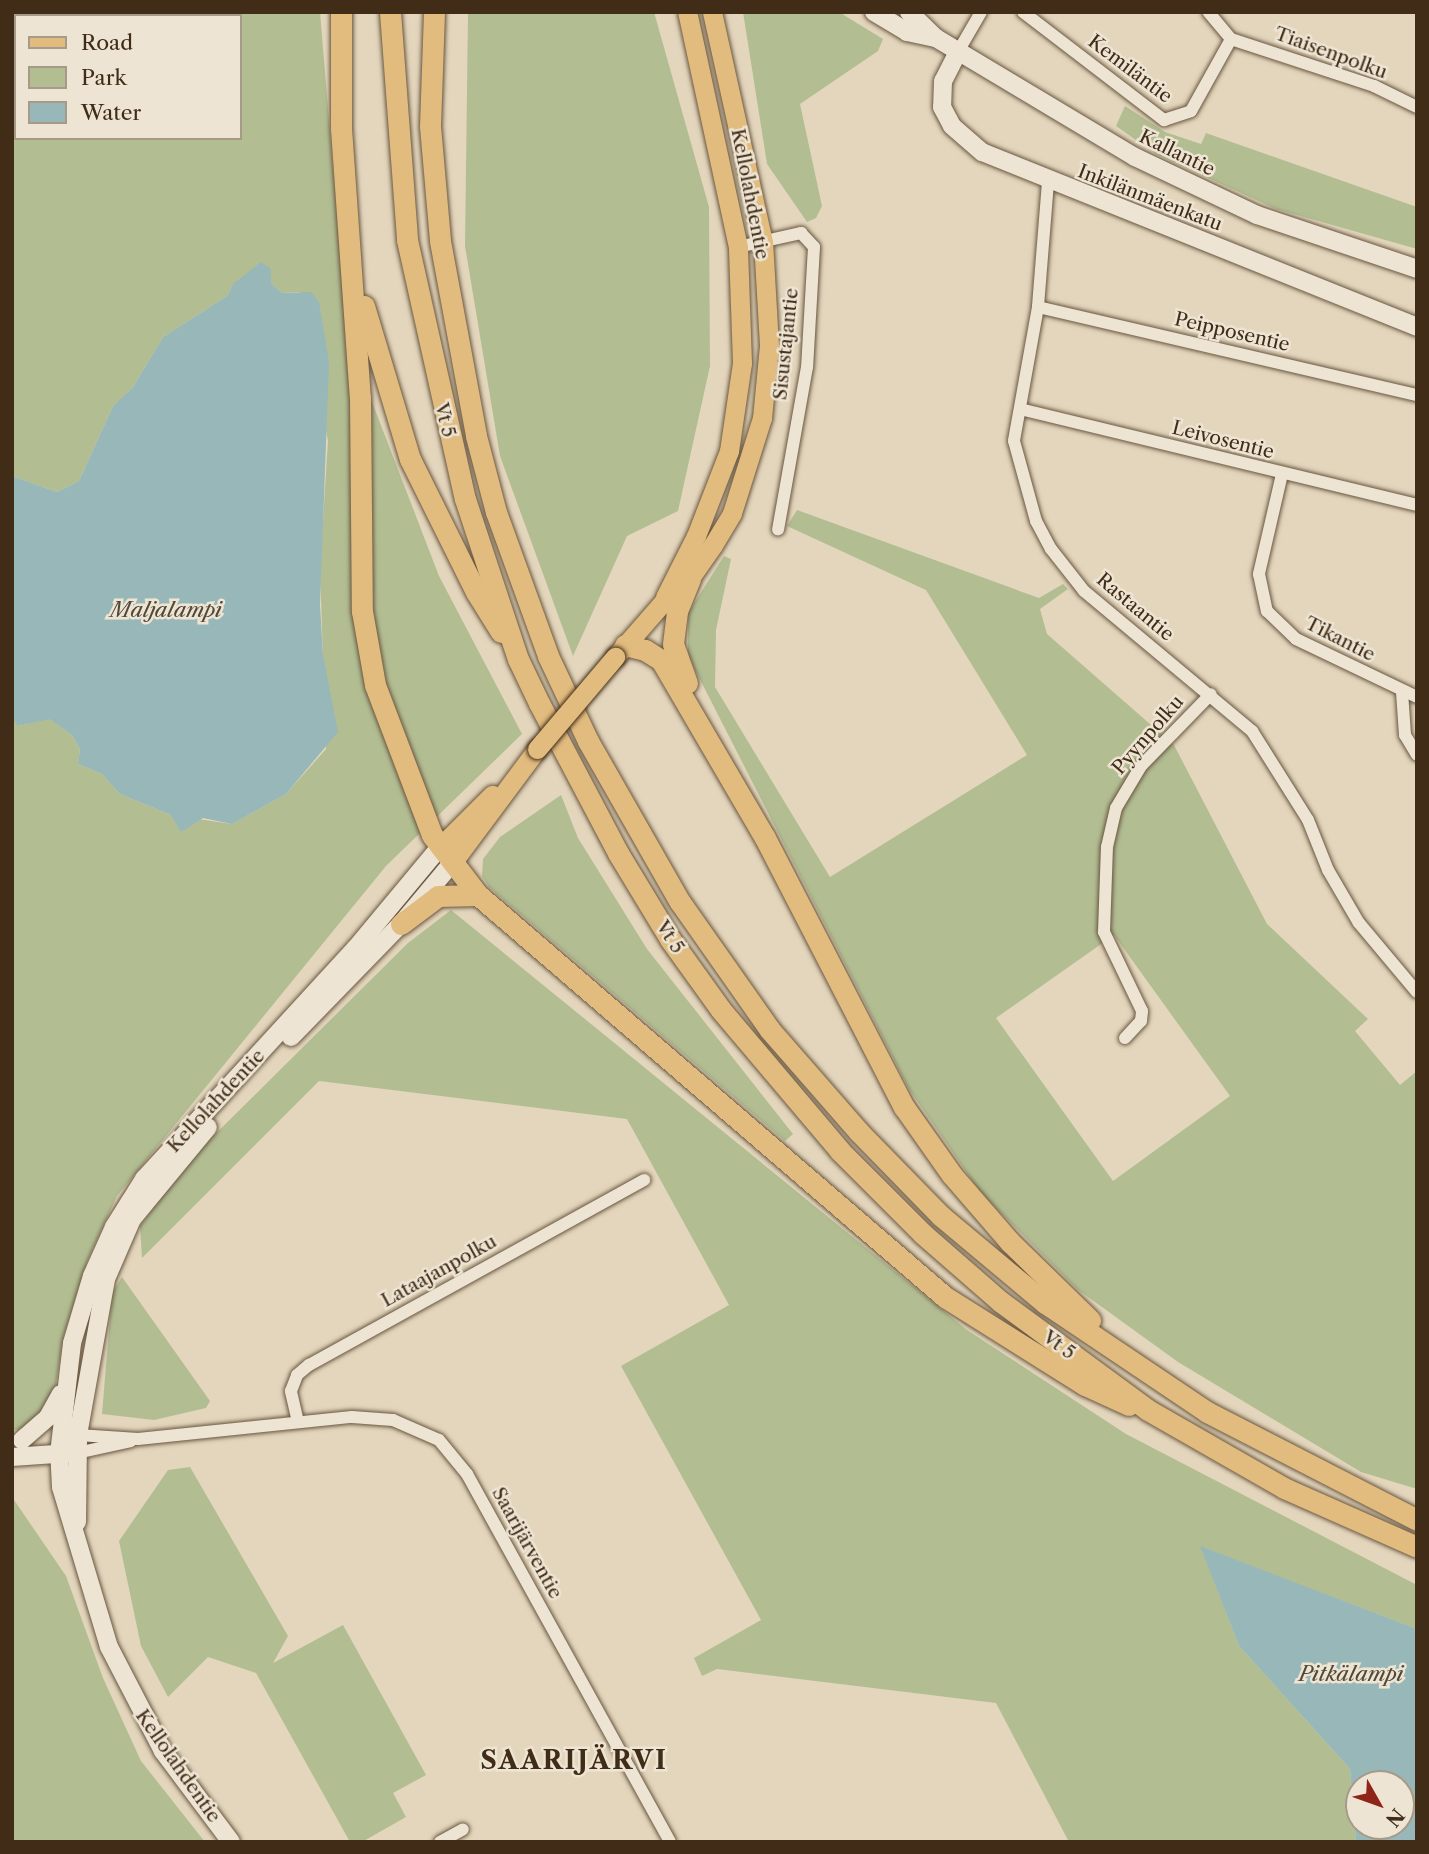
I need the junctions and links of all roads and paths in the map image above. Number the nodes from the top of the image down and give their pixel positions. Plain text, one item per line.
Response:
1 (341, 12) edge
2 (390, 12) edge
3 (434, 12) edge
4 (687, 12) edge
5 (712, 12) edge
6 (874, 12) edge
7 (909, 12) edge
8 (981, 12) edge
9 (1023, 12) edge
10 (1209, 12) edge
11 (936, 37) junction
12 (1231, 39) junction
13 (959, 50) junction
14 (1417, 107) edge
15 (1048, 182) junction
16 (763, 242) junction
17 (738, 247) junction
18 (353, 267) junction
19 (1417, 269) edge
20 (1038, 307) junction
21 (1417, 327) edge
22 (1417, 395) edge
23 (1020, 409) junction
24 (1282, 474) junction
25 (1417, 505) edge
26 (778, 529) dead end
27 (690, 578) junction
28 (664, 601) junction
29 (620, 651) junction
30 (518, 659) junction
31 (1402, 692) junction
32 (1211, 694) junction
33 (1417, 697) edge
34 (1417, 755) edge
35 (765, 838) junction
36 (446, 855) junction
37 (478, 895) junction
38 (401, 924) junction
39 (1417, 992) edge
40 (1125, 1038) dead end
41 (644, 1180) dead end
42 (1160, 1381) junction
43 (65, 1387) junction
44 (1148, 1410) junction
45 (298, 1422) junction
46 (17, 1441) edge
47 (69, 1445) junction
48 (12, 1457) edge
49 (1417, 1520) edge
50 (1417, 1547) edge
51 (463, 1829) dead end
52 (231, 1842) edge
53 (440, 1842) edge
54 (670, 1842) edge

1 - 18 highway
2 - 30 highway, Vt 5
3 - 42 highway, Vt 5
4 - 17 main road, Kellolahdentie
5 - 16 main road, Kellolahdentie
6 - 11 main road, Kallantie
7 - 11 main road, Kallantie
8 - 13 street
9 - 12 street, Kemiläntie
10 - 12 street
11 - 13 main road, Kallantie
12 - 14 street, Tiaisenpolku
13 - 15 main road, Inkilänmäenkatu
13 - 19 main road, Kallantie
15 - 20 street, Rastaantie
15 - 21 main road, Inkilänmäenkatu
16 - 17 street, Sisustajantie
16 - 26 street, Sisustajantie
16 - 27 main road, Kellolahdentie
17 - 28 main road, Kellolahdentie
18 - 30 highway
18 - 36 highway
20 - 22 street, Peipposentie
20 - 23 street, Rastaantie
23 - 24 street, Leivosentie
23 - 32 street, Rastaantie
24 - 25 street, Leivosentie
24 - 31 street, Tikantie
27 - 28 main road, Kellolahdentie
27 - 35 highway
28 - 29 main road, Kellolahdentie
29 - 35 highway
29 - 36 main road, Kellolahdentie, bridge
30 - 44 highway, Vt 5
31 - 33 street, Tikantie
31 - 34 street
32 - 39 street, Rastaantie
32 - 40 street, Pyynpolku
35 - 42 highway
36 - 37 highway
36 - 38 main road, Kellolahdentie
36 - 43 main road, Kellolahdentie
37 - 38 highway
37 - 44 highway
38 - 47 main road, Kellolahdentie
41 - 45 street, Lataajanpolku
42 - 49 highway, Vt 5
43 - 46 main road
43 - 47 main road, Kellolahdentie
44 - 50 highway, Vt 5
45 - 47 street, Saarijärventie
45 - 54 street, Saarijärventie
46 - 47 main road
47 - 48 main road
47 - 52 main road, Kellolahdentie
51 - 53 street

